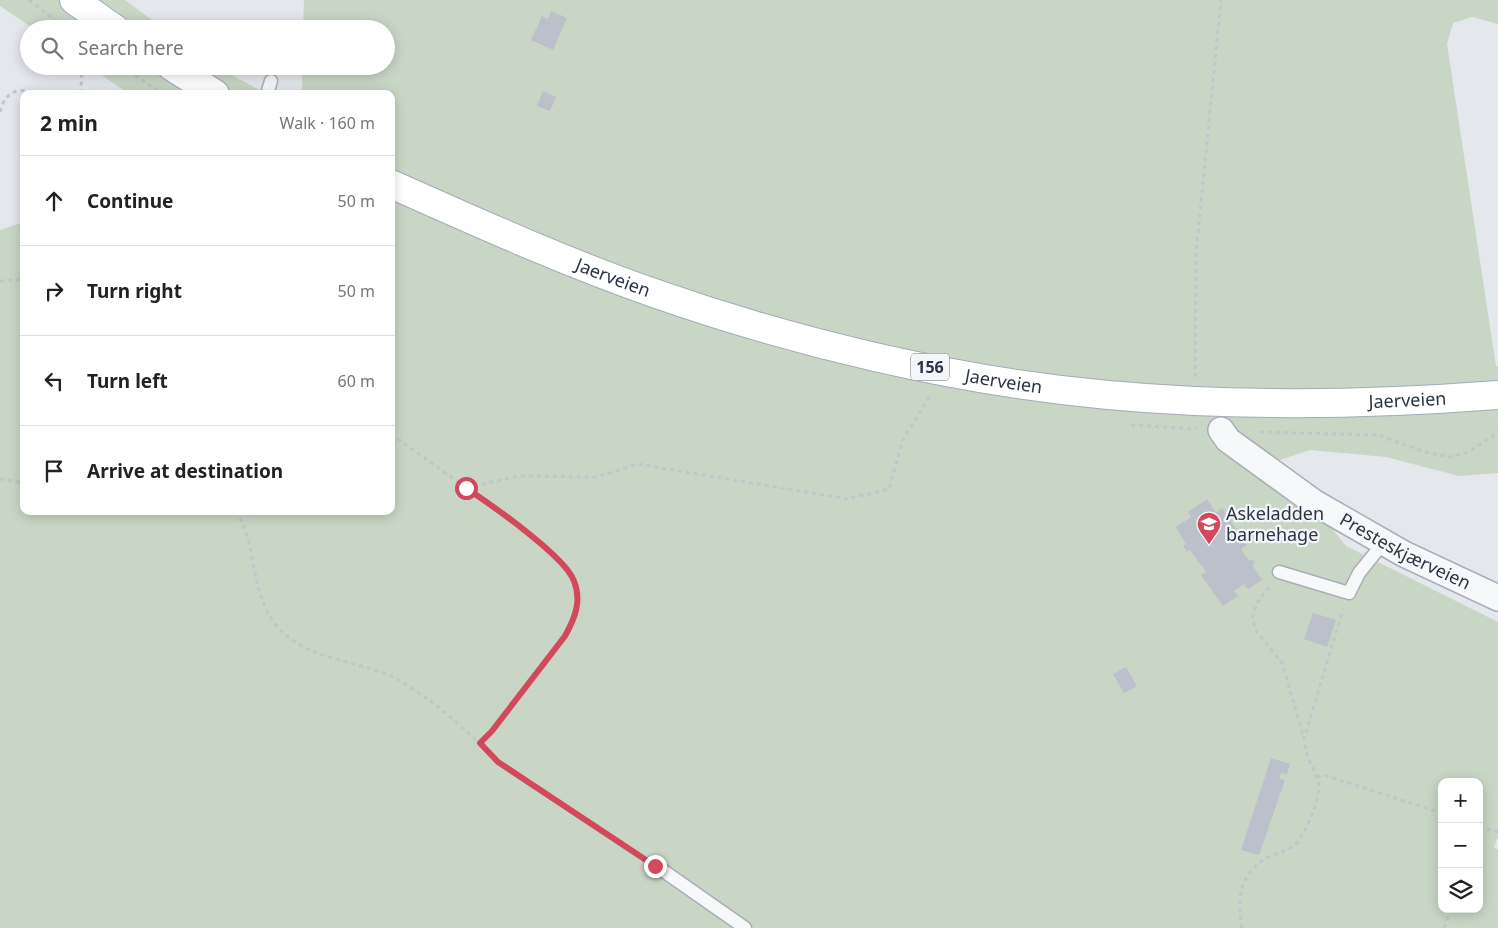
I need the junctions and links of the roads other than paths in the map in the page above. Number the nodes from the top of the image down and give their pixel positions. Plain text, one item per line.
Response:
1 (74, 0) edge
2 (102, 20) edge
3 (185, 75) edge
4 (272, 81) dead end
5 (209, 90) edge
6 (269, 90) edge
7 (395, 186) edge
8 (1498, 396) edge
9 (1221, 430) road end
10 (1384, 542) junction
11 (1279, 572) road end
12 (1498, 598) edge
13 (655, 866) road end
14 (745, 928) edge

1 - 2 main road
3 - 5 main road
4 - 6 lane
7 - 8 main road, Jaerveien / 156
9 - 10 street, Presteskjærveien
10 - 11 lane
10 - 12 street, Presteskjærveien
13 - 14 lane

